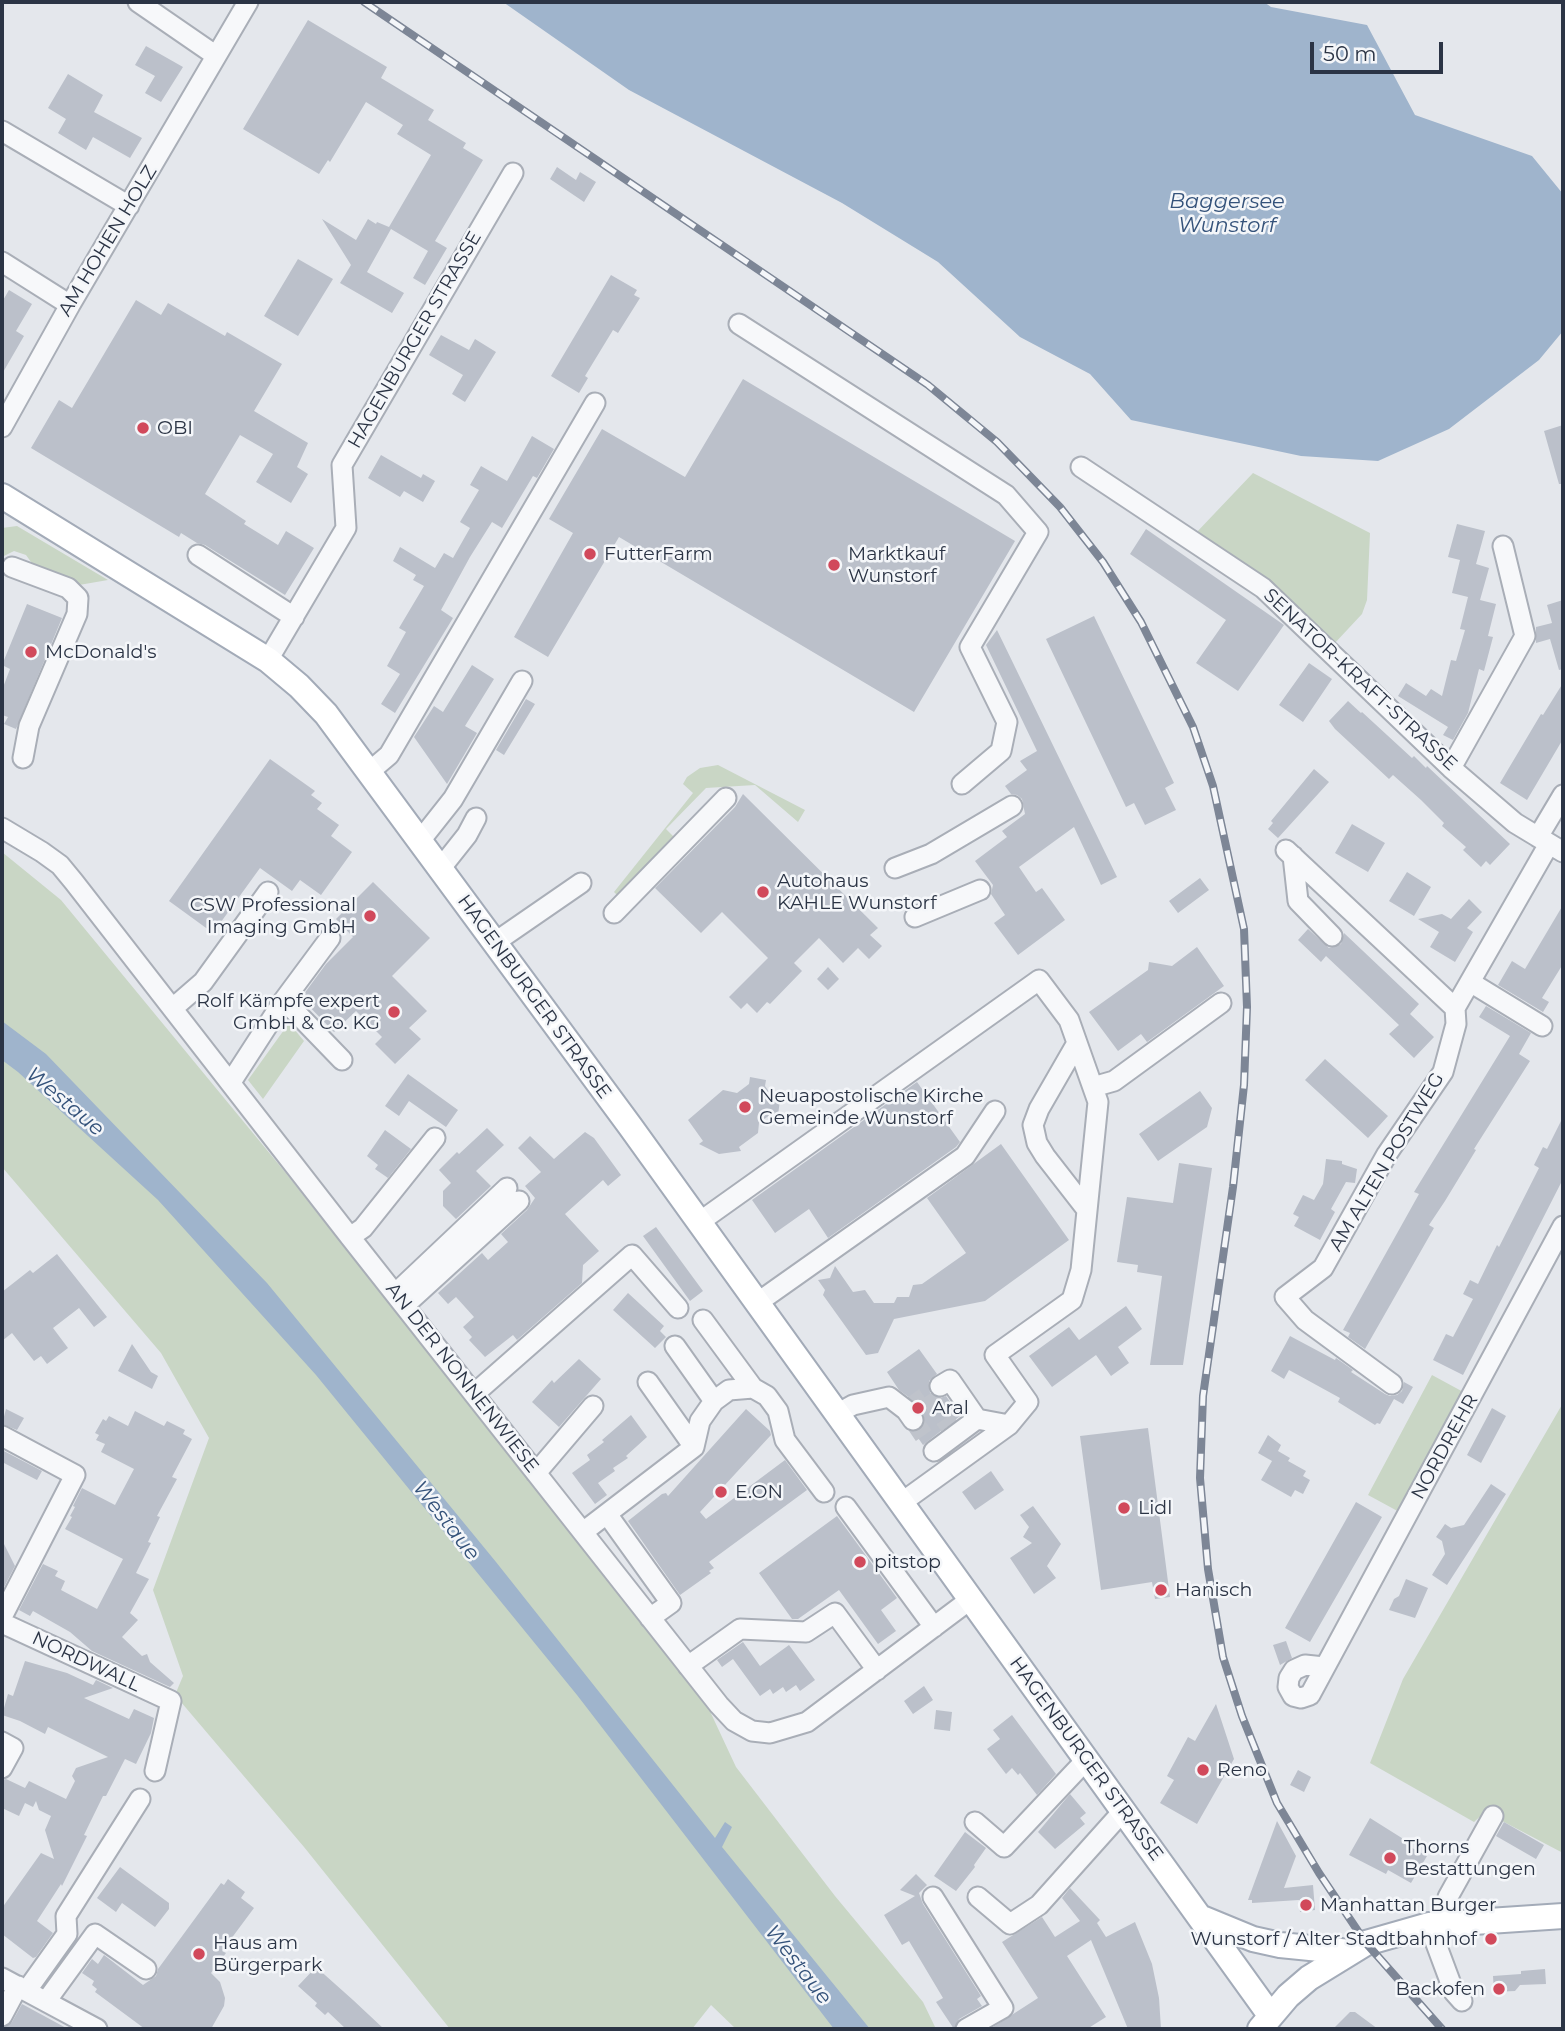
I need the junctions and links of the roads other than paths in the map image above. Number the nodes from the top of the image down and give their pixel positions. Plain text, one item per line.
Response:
1 (138, 2) edge
2 (248, 2) edge
3 (215, 55) junction
4 (2, 131) edge
5 (513, 173) dead end
6 (129, 206) junction
7 (2, 262) edge
8 (70, 305) junction
9 (739, 324) dead end
10 (595, 403) dead end
11 (2, 428) edge
12 (1082, 467) dead end
13 (2, 496) edge
14 (1503, 546) dead end
15 (198, 555) dead end
16 (12, 567) dead end
17 (294, 617) junction
18 (268, 660) junction
19 (522, 681) dead end
20 (23, 758) dead end
21 (1451, 768) junction
22 (369, 772) junction
23 (962, 784) dead end
24 (1563, 795) edge
25 (726, 798) dead end
26 (1012, 806) dead end
27 (476, 818) dead end
28 (2, 828) edge
29 (419, 842) junction
30 (1550, 845) edge
31 (895, 868) dead end
32 (439, 869) junction
33 (581, 883) dead end
34 (980, 890) dead end
35 (268, 892) dead end
36 (614, 913) dead end
37 (915, 917) dead end
38 (1332, 936) dead end
39 (330, 938) dead end
40 (494, 943) junction
41 (1470, 982) junction
42 (284, 1000) junction
43 (1222, 1003) dead end
44 (173, 1008) junction
45 (1455, 1008) junction
46 (1542, 1026) dead end
47 (1077, 1043) junction
48 (342, 1060) dead end
49 (231, 1082) junction
50 (1093, 1087) junction
51 (995, 1111) dead end
52 (435, 1138) dead end
53 (513, 1194) dead end
54 (1087, 1210) junction
55 (698, 1223) junction
56 (1563, 1226) edge
57 (350, 1237) junction
58 (401, 1299) junction
59 (757, 1303) junction
60 (678, 1308) dead end
61 (703, 1320) dead end
62 (676, 1346) dead end
63 (648, 1382) dead end
64 (1392, 1384) dead end
65 (940, 1386) dead end
66 (753, 1388) junction
67 (474, 1394) junction
68 (715, 1401) junction
69 (593, 1406) dead end
70 (909, 1413) tunnel mouth
71 (837, 1414) junction
72 (977, 1419) junction
73 (1009, 1425) junction
74 (2, 1436) edge
75 (694, 1447) junction
76 (536, 1473) junction
77 (934, 1479) junction
78 (824, 1492) dead end
79 (901, 1503) junction
80 (846, 1507) dead end
81 (607, 1514) junction
82 (583, 1532) junction
83 (971, 1599) junction
84 (2, 1617) edge
85 (650, 1618) junction
86 (2, 1623) edge
87 (934, 1627) junction
88 (688, 1666) junction
89 (1324, 1667) dead end
90 (877, 1670) junction
91 (2, 1742) edge
92 (1087, 1759) junction
93 (2, 1768) edge
94 (155, 1771) dead end
95 (140, 1799) dead end
96 (1124, 1810) junction
97 (1493, 1816) dead end
98 (975, 1822) dead end
99 (933, 1897) dead end
100 (978, 1897) dead end
101 (1563, 1916) edge
102 (1200, 1918) junction
103 (1439, 1924) junction
104 (1350, 1952) junction
105 (146, 1969) dead end
106 (16, 1985) edge
107 (47, 2000) junction
108 (1462, 2001) dead end
109 (2, 2016) edge
110 (1265, 2022) edge
111 (97, 2029) edge
112 (966, 2029) edge

1 - 3 street
2 - 3 street, AM HOHEN HOLZ
3 - 6 street, AM HOHEN HOLZ
4 - 6 street
5 - 17 street, HAGENBURGER STRASSE
6 - 8 street, AM HOHEN HOLZ
7 - 8 street
8 - 11 street, AM HOHEN HOLZ
9 - 23 street
10 - 22 street
12 - 21 street, SENATOR-KRAFT-STRASSE
13 - 18 main road, HAGENBURGER STRASSE
14 - 21 street
15 - 17 street
16 - 20 street
17 - 18 street, HAGENBURGER STRASSE
18 - 22 main road, HAGENBURGER STRASSE
19 - 29 street
21 - 30 street, SENATOR-KRAFT-STRASSE
22 - 29 main road, HAGENBURGER STRASSE
24 - 30 street, AM ALTEN POSTWEG
25 - 36 street
26 - 31 street
27 - 32 street
28 - 44 street, AN DER NONNENWIESE
29 - 32 main road, HAGENBURGER STRASSE
30 - 41 street, AM ALTEN POSTWEG
32 - 40 main road, HAGENBURGER STRASSE
33 - 40 street
34 - 37 street
35 - 44 street
38 - 45 street
39 - 42 street
40 - 55 main road, HAGENBURGER STRASSE
41 - 45 street, AM ALTEN POSTWEG
41 - 46 street
42 - 48 street
42 - 49 street
43 - 50 street
44 - 49 street, AN DER NONNENWIESE
45 - 64 street, AM ALTEN POSTWEG
47 - 50 street
47 - 54 street
47 - 55 street
49 - 57 street, AN DER NONNENWIESE
50 - 54 street
51 - 59 street
52 - 57 street
53 - 58 street
54 - 73 street
55 - 59 main road, HAGENBURGER STRASSE
56 - 89 street, NORDREHR
57 - 58 street, AN DER NONNENWIESE
58 - 67 street, AN DER NONNENWIESE
59 - 71 main road, HAGENBURGER STRASSE
60 - 67 street
61 - 66 street
62 - 68 street
63 - 75 street
65 - 72 street
66 - 68 street
66 - 78 street
67 - 76 street, AN DER NONNENWIESE
68 - 75 street
69 - 76 street
70 - 71 street
71 - 79 main road, HAGENBURGER STRASSE
72 - 73 street
72 - 77 street
73 - 77 street
74 - 84 street
75 - 81 street
76 - 82 street, AN DER NONNENWIESE
77 - 79 street
79 - 83 main road, HAGENBURGER STRASSE
80 - 87 street
81 - 82 street
81 - 85 street
82 - 85 street, AN DER NONNENWIESE
83 - 87 street, AN DER NONNENWIESE
83 - 92 main road, HAGENBURGER STRASSE
85 - 88 street, AN DER NONNENWIESE
86 - 94 street, NORDWALL
87 - 90 street, AN DER NONNENWIESE
88 - 90 street
88 - 90 street, AN DER NONNENWIESE
91 - 93 street
92 - 96 main road, HAGENBURGER STRASSE
92 - 98 street
95 - 106 street
96 - 100 street
96 - 102 main road, HAGENBURGER STRASSE
97 - 103 street
99 - 112 street
101 - 103 main road
102 - 104 main road
102 - 110 main road, HAGENBURGER STRASSE
103 - 104 main road
103 - 108 street
104 - 110 main road
105 - 107 street
106 - 107 street
106 - 109 street
107 - 111 street

